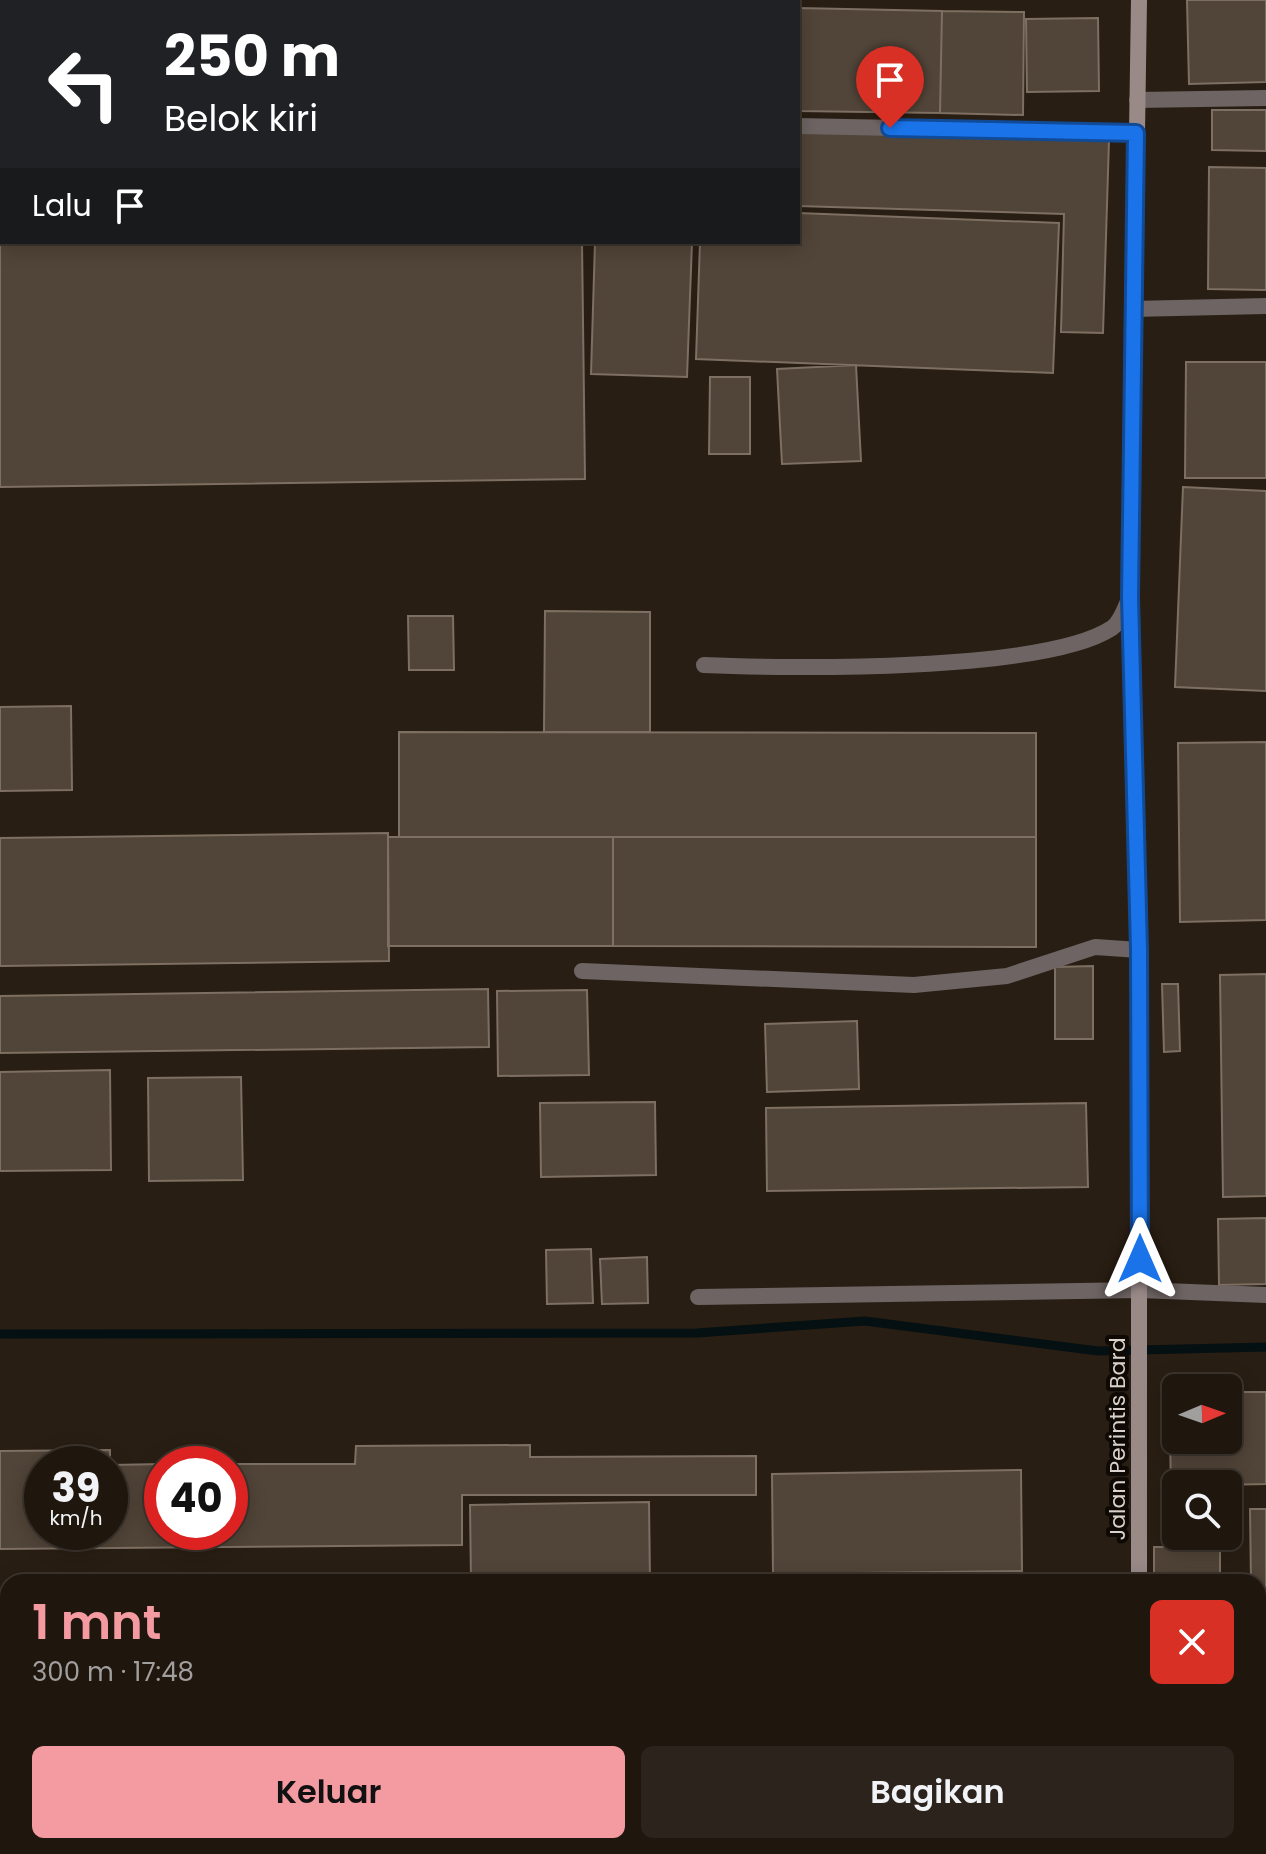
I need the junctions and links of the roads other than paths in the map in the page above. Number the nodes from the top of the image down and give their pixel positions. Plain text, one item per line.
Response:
1 (1139, 0) edge
2 (1266, 98) edge
3 (1137, 100) junction
4 (800, 126) edge
5 (1136, 133) junction
6 (1266, 306) edge
7 (1132, 309) junction
8 (1130, 597) junction
9 (704, 665) dead end
10 (1139, 950) junction
11 (582, 971) dead end
12 (1140, 1290) junction
13 (1266, 1295) edge
14 (698, 1297) dead end
15 (1139, 1574) edge

1 - 3 street, Jalan Perintis Bard
2 - 3 street
3 - 5 street, Jalan Perintis Bard
4 - 5 street
5 - 7 street, Jalan Perintis Bard
6 - 7 street
7 - 8 street, Jalan Perintis Bard
8 - 9 street
8 - 10 street, Jalan Perintis Bard
10 - 11 street
10 - 12 street, Jalan Perintis Bard
12 - 13 street
12 - 14 street
12 - 15 street, Jalan Perintis Bard

